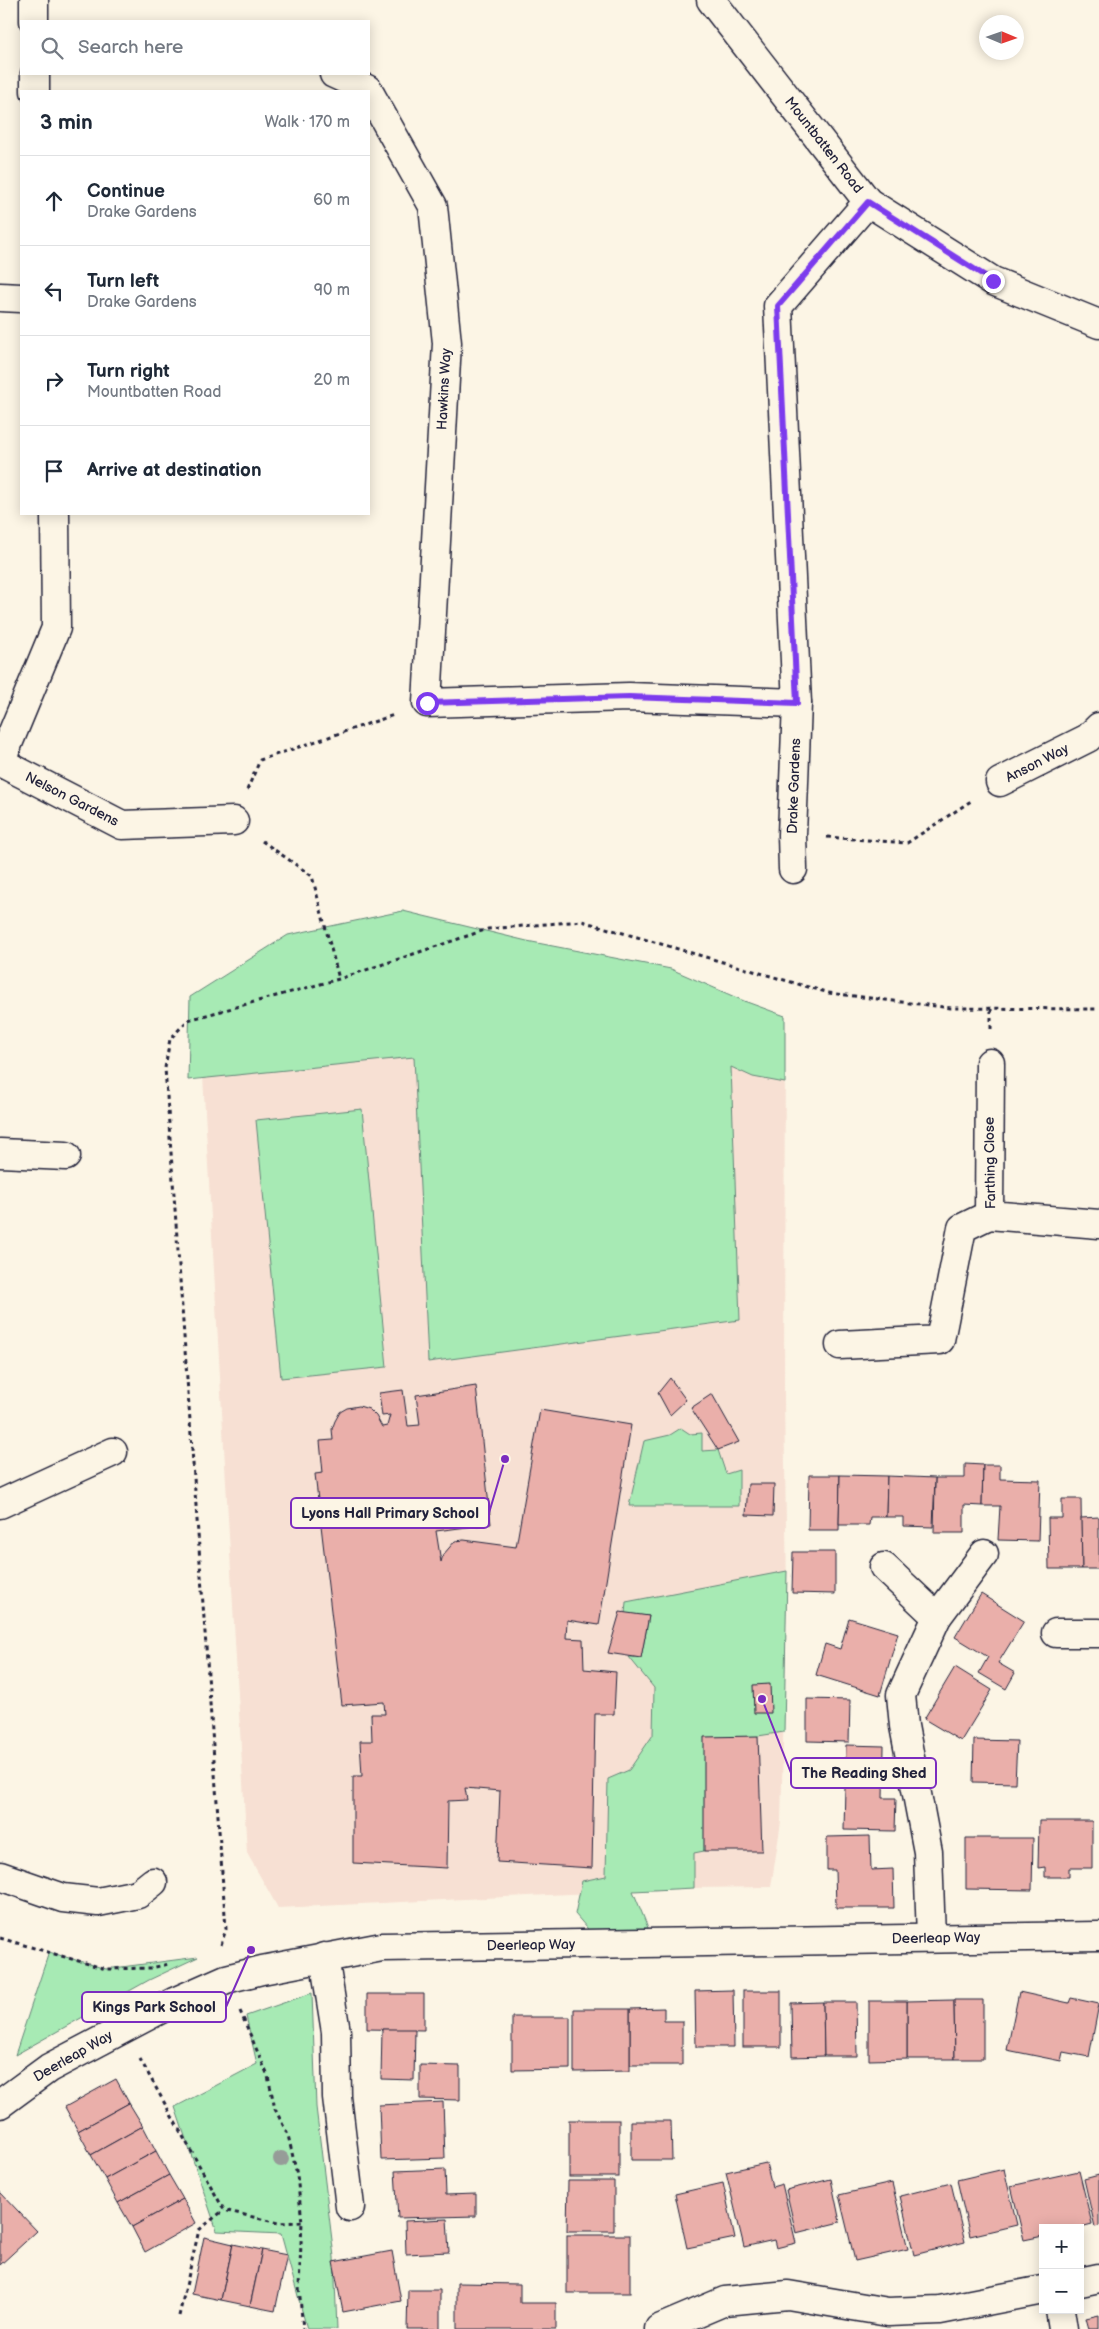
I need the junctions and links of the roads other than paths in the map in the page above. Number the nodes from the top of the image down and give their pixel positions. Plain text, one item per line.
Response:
1 (34, 0) edge
2 (711, 0) edge
3 (34, 20) edge
4 (35, 75) edge
5 (336, 75) edge
6 (35, 90) edge
7 (368, 90) edge
8 (370, 93) edge
9 (868, 202) junction
10 (0, 298) edge
11 (20, 298) edge
12 (1099, 324) edge
13 (55, 515) edge
14 (797, 703) junction
15 (1099, 727) edge
16 (1, 763) edge
17 (1000, 782) road end
18 (234, 821) road end
19 (792, 869) dead end
20 (990, 1063) dead end
21 (0, 1153) edge
22 (66, 1156) dead end
23 (988, 1215) junction
24 (1099, 1224) edge
25 (840, 1345) dead end
26 (113, 1452) dead end
27 (0, 1504) edge
28 (984, 1554) dead end
29 (884, 1567) dead end
30 (937, 1617) junction
31 (1056, 1633) dead end
32 (1099, 1633) edge
33 (0, 1876) edge
34 (153, 1882) dead end
35 (1099, 1936) edge
36 (931, 1938) junction
37 (324, 1957) junction
38 (0, 2104) edge
39 (350, 2207) dead end
40 (1099, 2278) edge
41 (1084, 2281) edge
42 (1039, 2291) edge
43 (1061, 2314) edge
44 (659, 2329) edge
45 (1063, 2329) edge

1 - 3 street
2 - 9 street, Mountbatten Road
4 - 6 street
5 - 7 street, Hawkins Way
8 - 14 street, Hawkins Way
9 - 12 street, Mountbatten Road
9 - 14 street, Drake Gardens
10 - 11 street
13 - 16 street, Nelson Gardens
14 - 19 street, Drake Gardens
15 - 17 street, Anson Way
16 - 18 street, Nelson Gardens
20 - 23 street, Farthing Close
21 - 22 street
23 - 24 street, Farthing Close
23 - 25 street
26 - 27 street
28 - 30 street
29 - 30 street
30 - 36 street
31 - 32 street
33 - 34 street
35 - 36 street, Deerleap Way
36 - 37 street, Deerleap Way
37 - 38 street, Deerleap Way
37 - 39 street
40 - 41 street
42 - 44 street
43 - 45 street

